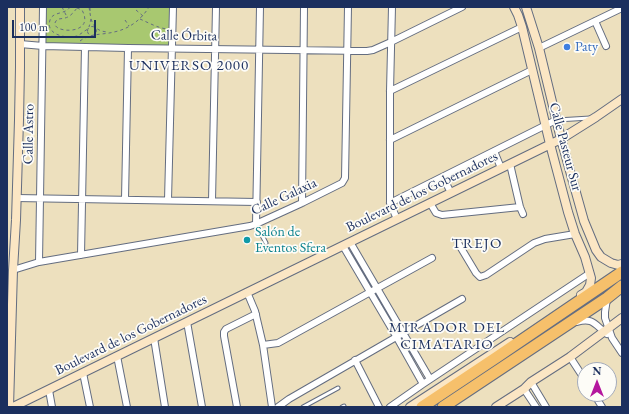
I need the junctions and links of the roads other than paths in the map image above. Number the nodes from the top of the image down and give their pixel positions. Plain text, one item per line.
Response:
1 (20, 7) edge
2 (43, 7) edge
3 (173, 7) edge
4 (216, 7) edge
5 (260, 7) edge
6 (304, 7) edge
7 (348, 7) edge
8 (392, 7) edge
9 (460, 7) edge
10 (514, 7) edge
11 (526, 7) edge
12 (622, 8) edge
13 (595, 21) junction
14 (522, 27) junction
15 (391, 42) junction
16 (20, 44) junction
17 (43, 46) junction
18 (606, 46) dead end
19 (85, 47) junction
20 (128, 48) junction
21 (172, 48) junction
22 (539, 48) junction
23 (215, 49) junction
24 (260, 50) junction
25 (303, 50) junction
26 (348, 51) junction
27 (532, 70) junction
28 (390, 91) junction
29 (622, 99) edge
30 (596, 117) junction
31 (556, 120) junction
32 (546, 125) junction
33 (560, 139) junction
34 (390, 140) junction
35 (550, 144) junction
36 (494, 151) junction
37 (510, 164) junction
38 (500, 168) junction
39 (443, 177) junction
40 (451, 193) junction
41 (16, 198) junction
42 (40, 199) junction
43 (82, 200) junction
44 (125, 200) junction
45 (168, 200) junction
46 (212, 201) junction
47 (257, 202) junction
48 (302, 203) junction
49 (390, 203) junction
50 (430, 203) junction
51 (520, 207) junction
52 (523, 214) dead end
53 (397, 219) junction
54 (256, 224) junction
55 (575, 234) junction
56 (266, 243) dead end
57 (458, 243) dead end
58 (346, 244) junction
59 (596, 250) junction
60 (81, 255) junction
61 (585, 256) junction
62 (432, 258) dead end
63 (39, 262) junction
64 (622, 264) edge
65 (13, 270) junction
66 (622, 272) edge
67 (590, 273) junction
68 (622, 286) edge
69 (377, 288) junction
70 (247, 292) junction
71 (371, 292) junction
72 (462, 298) dead end
73 (607, 298) junction
74 (256, 314) junction
75 (622, 318) edge
76 (187, 322) junction
77 (569, 323) junction
78 (606, 330) junction
79 (403, 332) junction
80 (396, 336) junction
81 (154, 338) junction
82 (263, 345) junction
83 (622, 353) edge
84 (117, 356) junction
85 (497, 357) junction
86 (570, 357) junction
87 (356, 360) junction
88 (577, 368) edge
89 (83, 373) junction
90 (455, 378) junction
91 (430, 379) junction
92 (531, 382) junction
93 (423, 384) junction
94 (338, 388) dead end
95 (524, 389) junction
96 (49, 390) junction
97 (8, 395) edge
98 (9, 407) edge
99 (13, 407) edge
100 (52, 407) edge
101 (90, 407) edge
102 (127, 407) edge
103 (165, 407) edge
104 (202, 407) edge
105 (237, 407) edge
106 (272, 407) edge
107 (278, 407) edge
108 (303, 407) edge
109 (378, 407) edge
110 (390, 407) edge
111 (410, 407) edge
112 (422, 407) edge
113 (443, 407) edge
114 (496, 407) edge
115 (536, 407) edge
116 (546, 407) edge

1 - 16 main road
2 - 17 street, Calle Astro
3 - 21 street
4 - 23 street
5 - 24 street
6 - 25 street
7 - 26 street, Calle Galaxia
8 - 15 street
9 - 15 street, Calle Órbita
10 - 14 main road, Calle Pasteur Sur
11 - 22 main road, Calle Pasteur Sur
12 - 13 street
13 - 18 street
13 - 22 street
14 - 27 main road, Calle Pasteur Sur
14 - 28 street
15 - 26 street, Calle Órbita
15 - 28 street
16 - 17 street, Calle Órbita
16 - 41 main road
17 - 19 street, Calle Órbita
17 - 42 street, Calle Astro
19 - 20 street, Calle Órbita
19 - 43 street
20 - 21 street, Calle Órbita
20 - 44 street
21 - 23 street, Calle Órbita
21 - 45 street
22 - 31 main road, Calle Pasteur Sur
23 - 24 street, Calle Órbita
23 - 46 street
24 - 25 street, Calle Órbita
24 - 47 street
25 - 26 street, Calle Órbita
25 - 48 street
26 - 48 street, Calle Galaxia
27 - 32 main road, Calle Pasteur Sur
27 - 34 street
28 - 34 street
29 - 30 main road, Boulevard de los Gobernadores
30 - 31 lane
30 - 33 main road, Boulevard de los Gobernadores
31 - 32 street
31 - 33 main road, Calle Pasteur Sur
32 - 35 main road, Calle Pasteur Sur
32 - 36 street
33 - 35 main road, Boulevard de los Gobernadores
33 - 59 main road, Calle Pasteur Sur
34 - 49 street
35 - 37 main road, Boulevard de los Gobernadores
35 - 55 main road, Calle Pasteur Sur
36 - 38 street
36 - 39 street
37 - 38 main road, Boulevard de los Gobernadores
37 - 51 street
38 - 40 main road, Boulevard de los Gobernadores
39 - 40 street
39 - 49 street
40 - 50 main road, Boulevard de los Gobernadores
41 - 42 street
41 - 65 main road
42 - 43 street
42 - 63 street, Calle Astro
43 - 44 street
43 - 60 street
44 - 45 street
45 - 46 street
46 - 47 street
47 - 54 street
48 - 54 street, Calle Galaxia
49 - 53 street
50 - 51 street
50 - 53 main road, Boulevard de los Gobernadores
51 - 52 street
53 - 58 main road, Boulevard de los Gobernadores
54 - 56 lane
54 - 60 street, Calle Galaxia
55 - 57 street
55 - 61 main road, Calle Pasteur Sur
58 - 69 street
58 - 70 main road, Boulevard de los Gobernadores
58 - 71 street
59 - 61 main road
59 - 64 main road, Calle Pasteur Sur
60 - 63 street, Calle Galaxia
61 - 67 main road, Calle Pasteur Sur
62 - 69 street
63 - 65 street, Calle Galaxia
65 - 97 main road
66 - 85 highway
67 - 90 main road, Calle Pasteur Sur
67 - 91 street
68 - 73 highway
69 - 71 street
69 - 79 street
70 - 74 street
70 - 76 main road, Boulevard de los Gobernadores
71 - 80 street
71 - 82 street
72 - 79 street
73 - 77 highway
73 - 78 street
74 - 82 street
74 - 105 street
75 - 78 main road
76 - 81 main road, Boulevard de los Gobernadores
76 - 104 street
77 - 78 street
77 - 113 highway
78 - 83 street
78 - 86 main road
79 - 80 street
79 - 91 street
80 - 87 street
80 - 93 street
81 - 84 main road, Boulevard de los Gobernadores
81 - 103 street
82 - 106 street
84 - 89 main road, Boulevard de los Gobernadores
84 - 102 street
85 - 90 highway
85 - 112 highway
86 - 88 street
86 - 92 main road
87 - 107 street
87 - 109 street
89 - 96 main road, Boulevard de los Gobernadores
89 - 101 street
90 - 111 main road
91 - 93 street
92 - 95 main road
92 - 116 street
93 - 110 street
94 - 108 lane
95 - 114 main road
95 - 115 street
96 - 99 main road, Boulevard de los Gobernadores
96 - 100 street
97 - 98 main road

